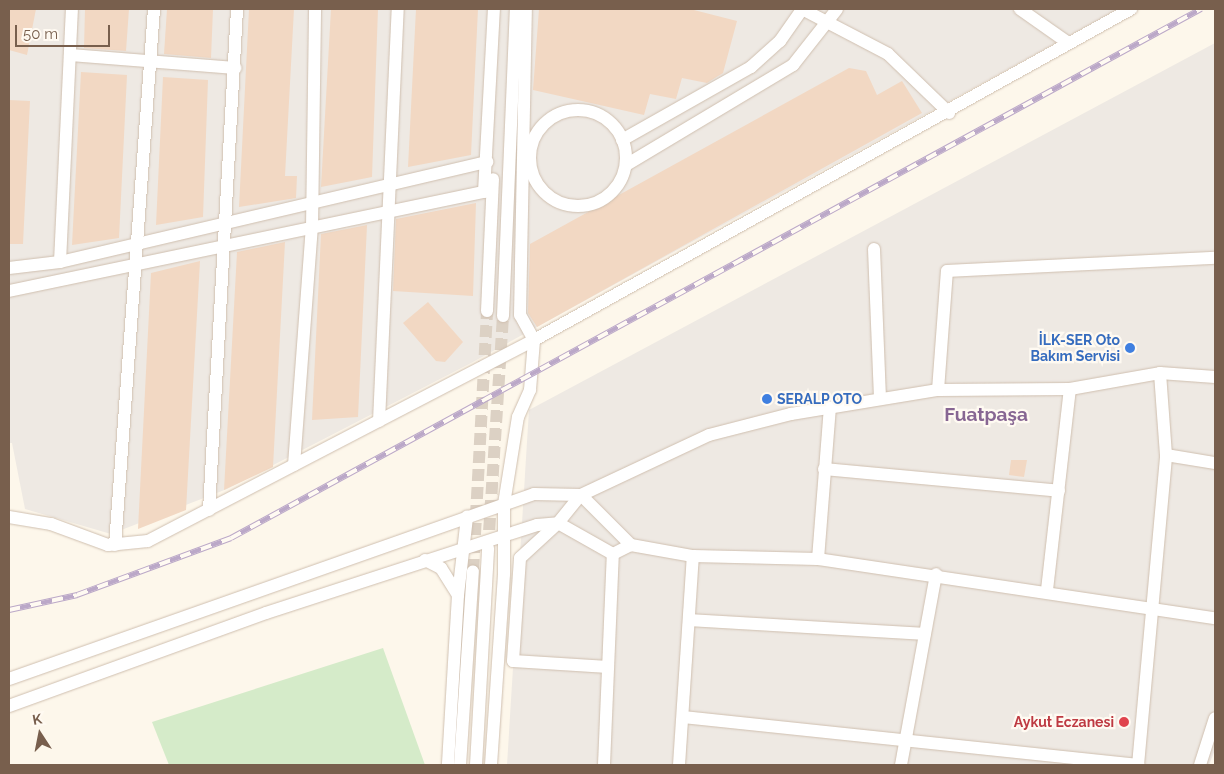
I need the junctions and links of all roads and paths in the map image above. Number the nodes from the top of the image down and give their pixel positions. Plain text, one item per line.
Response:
1 (72, 9) edge
2 (154, 9) edge
3 (237, 9) edge
4 (315, 9) edge
5 (398, 9) edge
6 (494, 9) edge
7 (501, 9) edge
8 (516, 9) edge
9 (526, 9) edge
10 (802, 9) edge
11 (837, 9) edge
12 (1020, 9) edge
13 (1131, 9) edge
14 (830, 20) junction
15 (1067, 42) junction
16 (70, 56) junction
17 (151, 61) junction
18 (235, 68) junction
19 (949, 113) junction
20 (622, 140) junction
21 (487, 162) junction
22 (626, 165) junction
23 (391, 185) junction
24 (310, 204) junction
25 (389, 212) junction
26 (228, 223) junction
27 (312, 228) junction
28 (139, 244) junction
29 (225, 246) junction
30 (874, 249) dead end
31 (1215, 258) edge
32 (60, 262) junction
33 (137, 265) junction
34 (9, 268) edge
35 (9, 291) edge
36 (487, 311) tunnel mouth
37 (503, 316) tunnel mouth
38 (534, 340) junction
39 (1160, 373) junction
40 (1215, 377) edge
41 (1070, 389) junction
42 (938, 390) junction
43 (880, 399) junction
44 (830, 408) junction
45 (379, 421) junction
46 (1166, 455) junction
47 (1215, 463) edge
48 (294, 465) junction
49 (824, 469) junction
50 (1059, 491) junction
51 (581, 495) junction
52 (504, 504) junction
53 (209, 510) junction
54 (9, 517) edge
55 (467, 517) junction
56 (558, 523) junction
57 (505, 536) junction
58 (115, 545) junction
59 (631, 545) junction
60 (463, 548) junction
61 (488, 548) tunnel mouth
62 (613, 554) junction
63 (693, 556) junction
64 (818, 559) junction
65 (425, 560) junction
66 (473, 571) tunnel mouth
67 (936, 574) junction
68 (1047, 590) junction
69 (458, 595) junction
70 (1150, 606) junction
71 (1215, 618) edge
72 (690, 620) junction
73 (924, 634) junction
74 (608, 667) junction
75 (9, 679) edge
76 (9, 706) edge
77 (683, 717) junction
78 (1215, 718) edge
79 (906, 738) junction
80 (448, 765) edge
81 (460, 765) edge
82 (476, 765) edge
83 (491, 765) edge
84 (604, 765) edge
85 (679, 765) edge
86 (901, 765) edge
87 (1200, 765) edge

1 - 16 street
2 - 17 street
3 - 18 street
4 - 24 street
5 - 23 street
6 - 21 street
7 - 36 street
8 - 37 street
9 - 38 street
10 - 14 street
10 - 20 street
11 - 14 street
12 - 15 street
13 - 15 street
14 - 19 street
14 - 22 street
15 - 19 street
16 - 17 street
16 - 32 street
17 - 18 street
17 - 28 street
18 - 26 street
19 - 38 street
20 - 22 street
20 - 22 street
21 - 23 street
21 - 25 street
23 - 24 street
23 - 25 street
24 - 26 street
24 - 27 street
25 - 27 street
25 - 45 street
26 - 28 street
26 - 29 street
27 - 29 street
27 - 48 street
28 - 32 street
28 - 33 street
29 - 33 street
29 - 53 street
30 - 43 street
31 - 42 street
32 - 34 street
33 - 35 street
33 - 58 street
38 - 45 street
38 - 52 street
39 - 40 street
39 - 41 street
39 - 46 street
41 - 42 street
41 - 50 street
42 - 43 street
43 - 44 street
44 - 49 street
44 - 51 street
45 - 48 street
46 - 47 street
46 - 70 street
48 - 53 street
49 - 50 street
49 - 64 street
50 - 68 street
51 - 52 street
51 - 56 street
51 - 59 street
52 - 55 street
52 - 57 street
53 - 58 street
54 - 58 street
55 - 60 street
55 - 75 street
56 - 57 street
56 - 62 street
56 - 74 street
57 - 60 street
57 - 83 street
59 - 62 street
59 - 63 street
60 - 65 street
60 - 69 street
61 - 82 street
62 - 74 street
63 - 64 street
63 - 72 street
64 - 67 street
65 - 69 street
65 - 76 street
66 - 81 street
67 - 68 street
67 - 73 street
68 - 70 street
69 - 80 street
70 - 71 street
70 - 79 street
72 - 73 street
72 - 77 street
73 - 79 street
74 - 84 street
77 - 79 street
77 - 85 street
78 - 87 street
79 - 86 street

